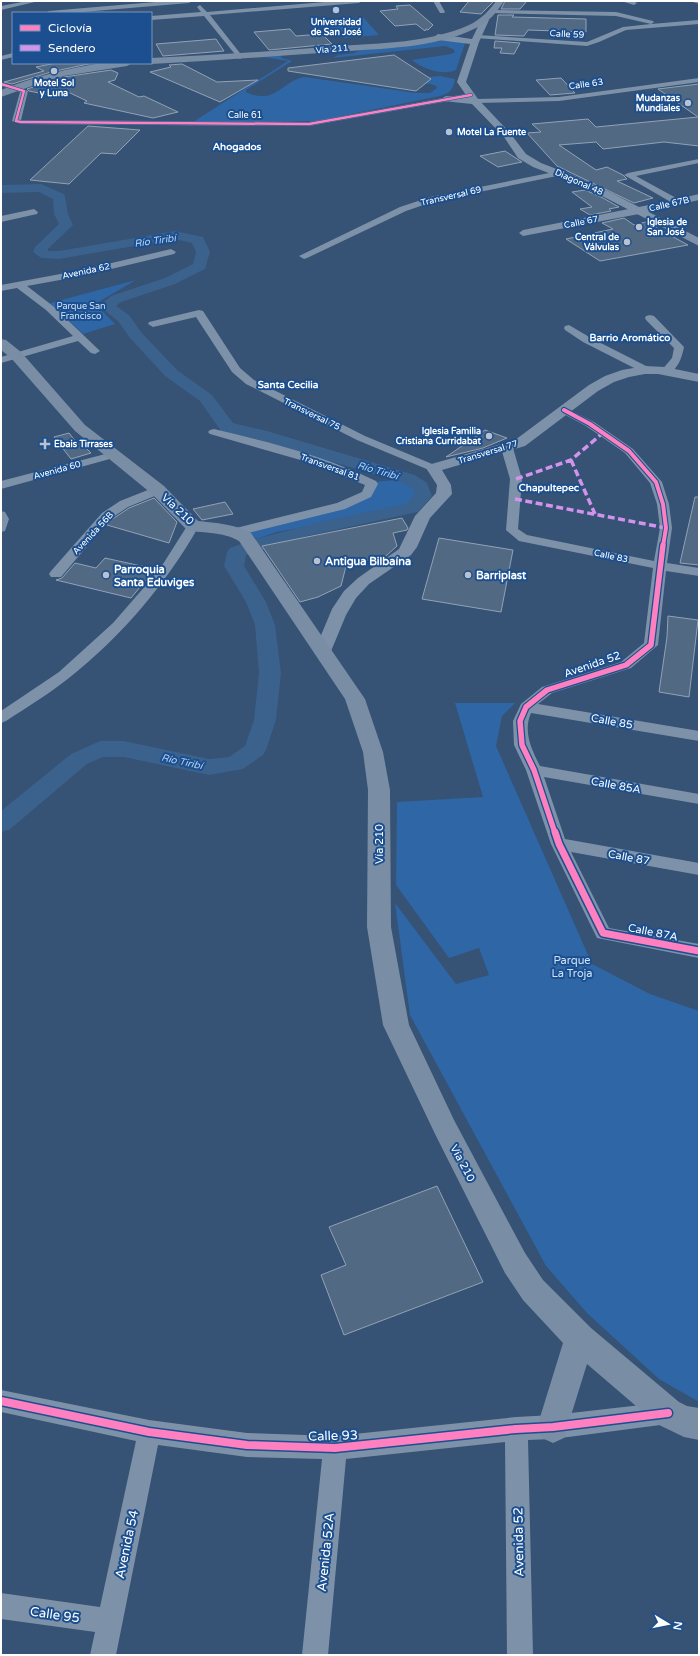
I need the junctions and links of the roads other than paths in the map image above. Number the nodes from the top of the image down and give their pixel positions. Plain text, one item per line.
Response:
1 (36, 1) edge
2 (189, 1) edge
3 (195, 1) edge
4 (359, 1) edge
5 (436, 1) edge
6 (500, 1) edge
7 (624, 1) edge
8 (695, 1) edge
9 (699, 2) edge
10 (634, 3) dead end
11 (3, 10) edge
12 (61, 12) edge
13 (442, 12) dead end
14 (493, 12) junction
15 (205, 13) junction
16 (152, 18) edge
17 (485, 20) junction
18 (699, 22) edge
19 (658, 24) junction
20 (463, 31) junction
21 (438, 37) junction
22 (474, 41) junction
23 (12, 56) edge
24 (240, 57) junction
25 (1, 58) edge
26 (152, 61) edge
27 (104, 64) edge
28 (699, 80) edge
29 (1, 84) edge
30 (14, 88) junction
31 (464, 88) junction
32 (1, 90) edge
33 (1, 94) edge
34 (473, 98) junction
35 (446, 99) junction
36 (699, 161) edge
37 (559, 174) junction
38 (699, 197) edge
39 (676, 202) junction
40 (639, 211) junction
41 (34, 212) dead end
42 (1, 219) edge
43 (523, 233) dead end
44 (699, 242) edge
45 (171, 252) dead end
46 (304, 256) dead end
47 (19, 285) junction
48 (1, 288) edge
49 (650, 318) dead end
50 (153, 324) dead end
51 (569, 328) dead end
52 (81, 338) junction
53 (1, 343) edge
54 (95, 351) dead end
55 (8, 357) edge
56 (646, 370) junction
57 (666, 371) junction
58 (699, 378) edge
59 (564, 410) junction
60 (214, 432) dead end
61 (507, 448) junction
62 (113, 455) junction
63 (433, 468) junction
64 (1, 485) edge
65 (158, 490) junction
66 (1, 515) edge
67 (193, 526) junction
68 (1, 528) edge
69 (240, 535) junction
70 (660, 566) junction
71 (699, 572) edge
72 (56, 574) dead end
73 (323, 652) junction
74 (526, 707) junction
75 (1, 718) edge
76 (699, 736) edge
77 (534, 770) junction
78 (699, 799) edge
79 (559, 844) junction
80 (699, 869) edge
81 (699, 951) edge
82 (580, 1338) junction
83 (1, 1401) edge
84 (687, 1423) edge
85 (553, 1427) junction
86 (516, 1429) junction
87 (149, 1432) junction
88 (335, 1448) junction
89 (1, 1606) edge
90 (110, 1621) junction
91 (103, 1655) edge
92 (315, 1655) edge
93 (520, 1655) edge

1 - 11 street
2 - 12 street
3 - 15 street
4 - 15 street
5 - 13 street
6 - 14 main road, Vía 211
7 - 10 street
8 - 9 street
14 - 17 main road, Vía 211
14 - 19 street
15 - 16 street
15 - 24 street
17 - 20 main road, Vía 211
17 - 22 street
18 - 19 street, Calle 59
19 - 22 street, Calle 59
20 - 21 main road, Vía 211
20 - 22 street
21 - 22 street
21 - 24 main road, Vía 211
22 - 31 street
23 - 25 street
24 - 26 main road, Vía 211
27 - 30 main road
28 - 34 street, Calle 63
29 - 30 street
30 - 32 street
30 - 33 main road
30 - 35 street, Calle 61
31 - 34 street, Diagonal 48
31 - 35 street
34 - 35 street
34 - 37 street, Diagonal 48
36 - 39 street
37 - 40 street, Diagonal 48
37 - 46 street, Transversal 69
38 - 39 street, Calle 67B
39 - 40 street, Calle 67B
40 - 43 street, Calle 67
40 - 44 street, Diagonal 48
41 - 42 street
45 - 47 street, Avenida 62
47 - 48 street, Avenida 62
47 - 52 street
49 - 57 street
50 - 63 street, Transversal 75
51 - 56 street
52 - 54 street
52 - 55 street
53 - 55 main road, Vía 210
55 - 62 main road, Vía 210
56 - 57 street, Transversal 77
56 - 59 street, Transversal 77
57 - 58 street, Transversal 77
59 - 61 street, Transversal 77
59 - 70 street, Avenida 52
60 - 69 street, Transversal 81
61 - 63 street, Transversal 77
61 - 70 street, Calle 83
62 - 64 street, Avenida 60
62 - 65 main road, Vía 210
63 - 73 street
65 - 67 main road, Vía 210
65 - 72 street, Avenida 56B
66 - 68 street
67 - 69 main road, Vía 210
67 - 75 street
69 - 73 main road, Vía 210
70 - 71 street, Calle 83
70 - 74 street, Avenida 52
73 - 82 main road, Vía 210
74 - 76 street, Calle 85
74 - 77 street
77 - 78 street, Calle 85A
77 - 79 street
79 - 80 street, Calle 87
79 - 81 street, Calle 87A
82 - 84 main road, Vía 210
82 - 85 main road
83 - 87 street, Calle 93
84 - 85 street, Calle 93
85 - 86 street, Calle 93
86 - 88 street, Calle 93
86 - 93 street, Avenida 52
87 - 88 street, Calle 93
87 - 90 street, Avenida 54
88 - 92 street, Avenida 52A
89 - 90 street, Calle 95
90 - 91 street, Avenida 54

